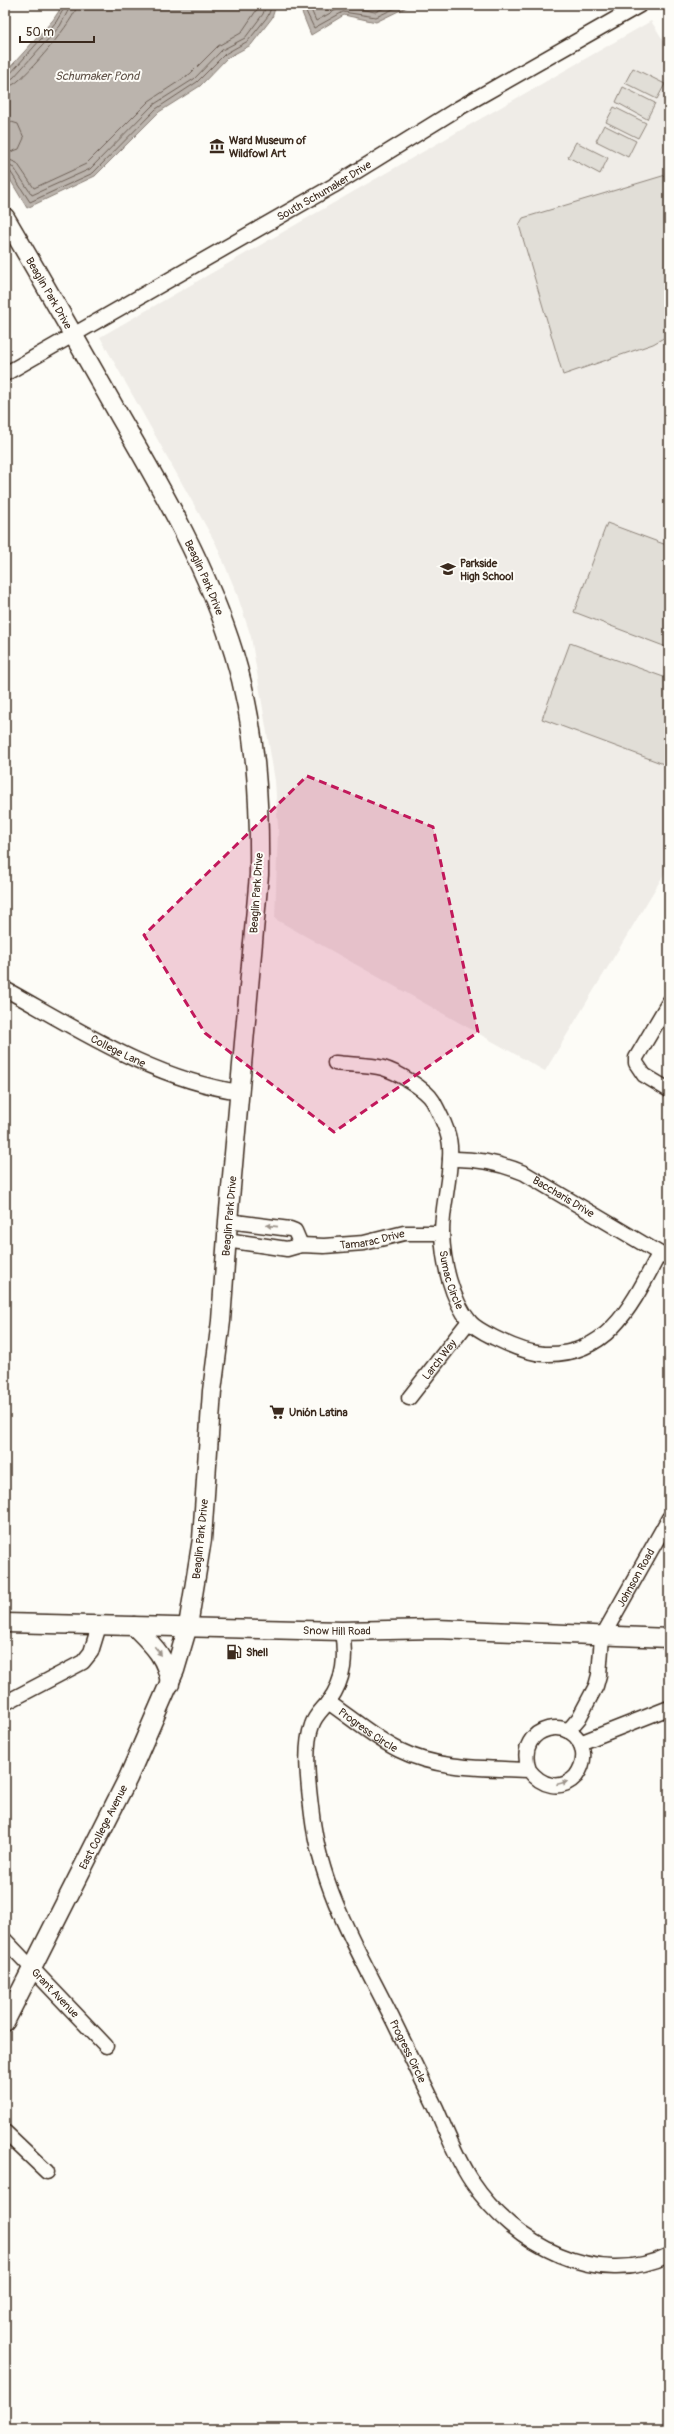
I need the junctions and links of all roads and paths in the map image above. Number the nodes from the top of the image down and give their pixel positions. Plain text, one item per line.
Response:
1 (640, 5) edge
2 (6, 221) edge
3 (73, 335) junction
4 (5, 374) edge
5 (5, 989) edge
6 (669, 1002) edge
7 (335, 1063) dead end
8 (669, 1090) edge
9 (240, 1092) junction
10 (450, 1159) junction
11 (228, 1221) junction
12 (442, 1233) junction
13 (226, 1240) junction
14 (301, 1244) junction
15 (664, 1257) edge
16 (469, 1321) junction
17 (409, 1398) dead end
18 (669, 1518) edge
19 (5, 1623) edge
20 (99, 1626) junction
21 (134, 1626) junction
22 (188, 1626) junction
23 (342, 1631) junction
24 (602, 1637) junction
25 (669, 1638) edge
26 (170, 1684) junction
27 (328, 1702) junction
28 (5, 1703) edge
29 (669, 1708) edge
30 (568, 1731) junction
31 (580, 1743) junction
32 (529, 1770) junction
33 (5, 1940) edge
34 (31, 1968) junction
35 (5, 2022) edge
36 (106, 2046) dead end
37 (5, 2132) edge
38 (47, 2172) dead end
39 (669, 2255) edge

1 - 3 street, South Schumaker Drive
2 - 3 main road, Beaglin Park Drive
3 - 4 street, South Schumaker Drive
3 - 9 main road, Beaglin Park Drive
5 - 9 street, College Lane
6 - 8 street
7 - 10 street, Sumac Circle
9 - 11 main road, Beaglin Park Drive
10 - 12 street, Sumac Circle
10 - 15 street, Baccharis Drive
11 - 13 main road, Beaglin Park Drive
14 -> 11 street
12 - 14 street, Tamarac Drive
12 - 16 street, Sumac Circle
13 - 14 street, Tamarac Drive
13 - 22 main road, Beaglin Park Drive
15 - 16 street, Sumac Circle
16 - 17 street, Larch Way
18 - 24 street, Johnson Road
19 - 20 main road, Snow Hill Road
20 - 21 main road, Snow Hill Road
20 - 28 street
21 - 22 main road, Snow Hill Road
21 -> 26 main road
22 - 23 main road, Snow Hill Road
22 - 26 main road, East College Avenue
23 - 24 main road, Snow Hill Road
23 - 27 street, Progress Circle
24 - 25 main road, Snow Hill Road
24 - 30 street
26 - 34 main road, East College Avenue
27 - 32 street, Progress Circle
27 - 39 street, Progress Circle
29 - 31 street
30 - 31 street
30 - 32 street
32 -> 31 street
33 - 34 street, Grant Avenue
34 - 35 main road, East College Avenue
34 - 36 street, Grant Avenue
37 - 38 street

